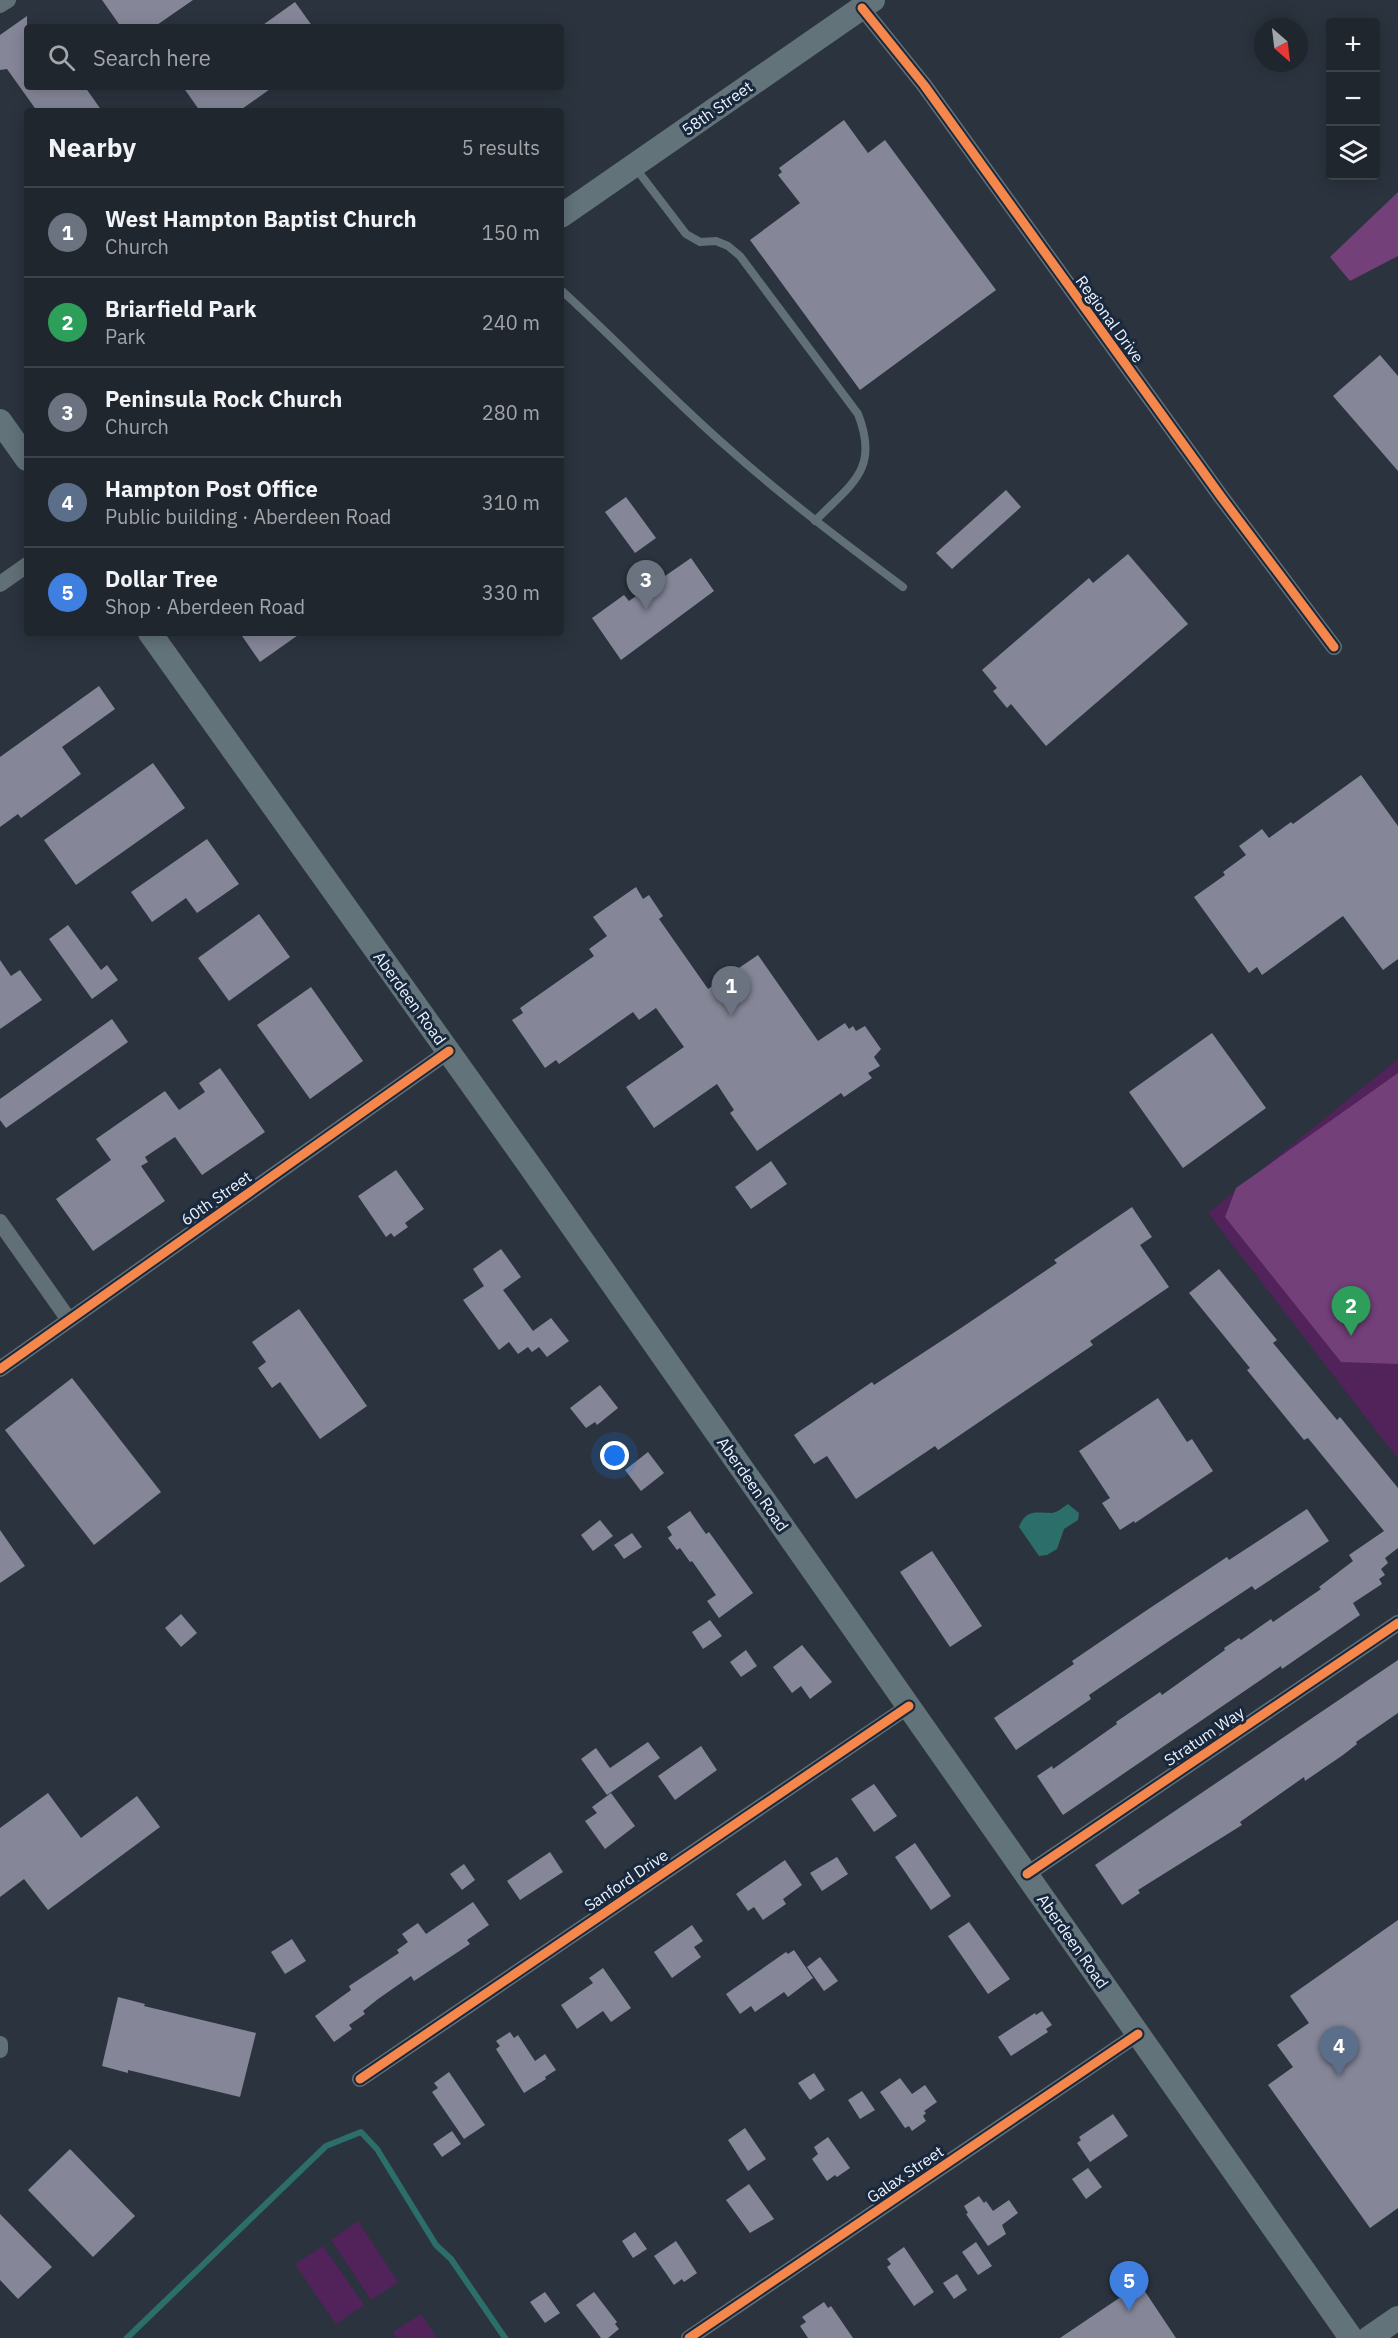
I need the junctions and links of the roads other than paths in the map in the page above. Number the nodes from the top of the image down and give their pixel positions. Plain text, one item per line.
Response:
1 (8, 0) edge
2 (868, 4) edge
3 (0, 5) edge
4 (634, 166) junction
5 (564, 214) edge
6 (564, 293) edge
7 (0, 421) edge
8 (24, 455) edge
9 (815, 521) junction
10 (24, 567) edge
11 (0, 584) edge
12 (903, 586) dead end
13 (152, 636) edge
14 (1334, 647) dead end
15 (449, 1051) junction
16 (0, 1222) edge
17 (69, 1320) junction
18 (0, 1369) edge
19 (1398, 1623) edge
20 (909, 1706) junction
21 (1027, 1874) junction
22 (1138, 2034) junction
23 (360, 2079) dead end
24 (1398, 2318) edge
25 (689, 2338) edge
26 (1351, 2338) edge
27 (1369, 2338) edge

1 - 3 street
2 - 4 main road, 58th Street
2 - 14 street, Regional Drive
4 - 5 main road, 58th Street
4 - 9 lane
6 - 9 lane
7 - 8 main road
9 - 12 lane
10 - 11 street
13 - 15 main road, Aberdeen Road
15 - 17 street, 60th Street
15 - 20 main road, Aberdeen Road
16 - 17 street
17 - 18 street, 60th Street
19 - 21 street, Stratum Way
20 - 21 main road, Aberdeen Road
20 - 23 street, Sanford Drive
21 - 22 main road, Aberdeen Road
22 - 25 street, Galax Street
22 - 26 main road, Aberdeen Road
24 - 27 main road

